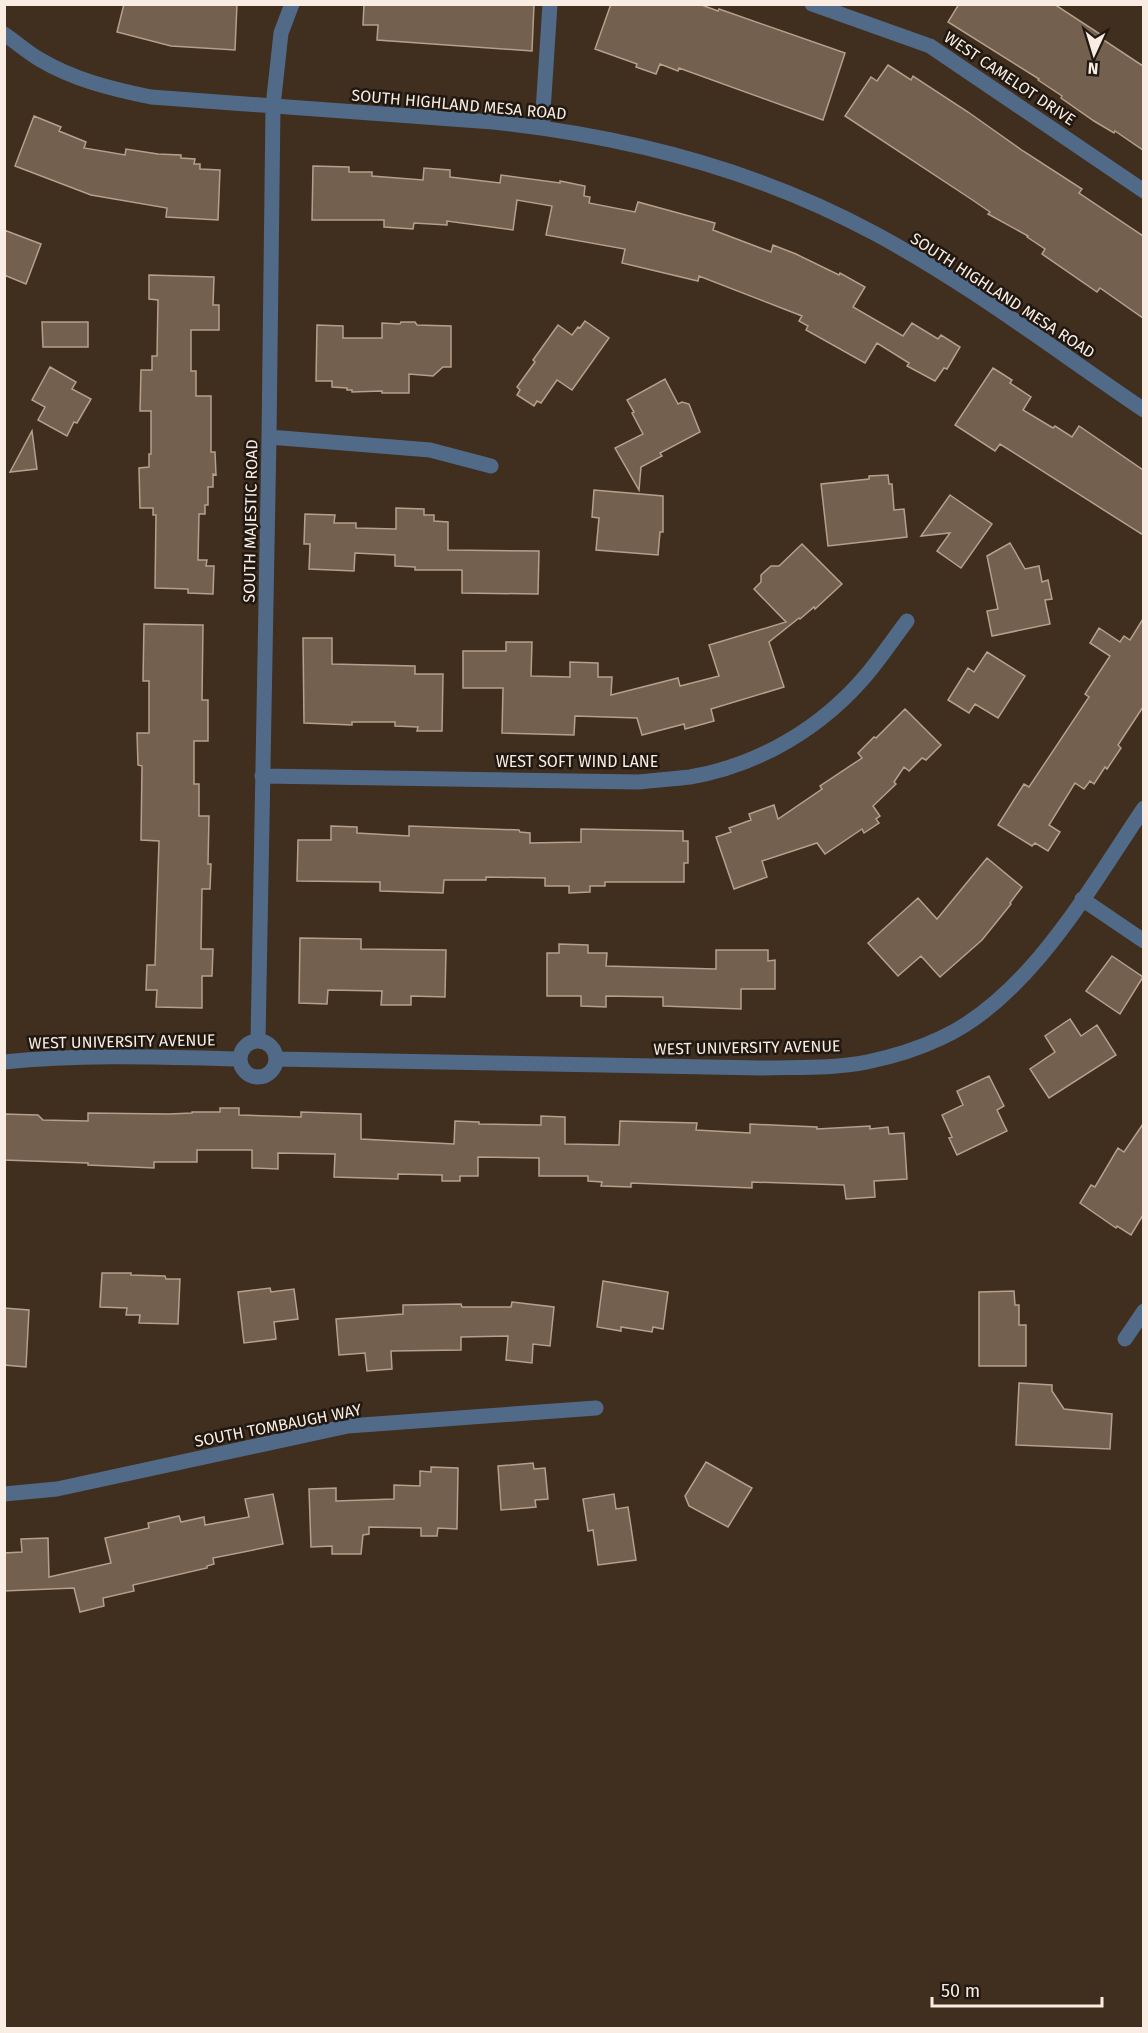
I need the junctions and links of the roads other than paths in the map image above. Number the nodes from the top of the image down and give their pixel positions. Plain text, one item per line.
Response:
1 (292, 4) edge
2 (550, 4) edge
3 (812, 4) edge
4 (4, 34) edge
5 (273, 106) junction
6 (542, 127) junction
7 (1143, 191) edge
8 (1142, 407) edge
9 (270, 437) junction
10 (491, 466) dead end
11 (907, 621) dead end
12 (262, 776) junction
13 (1143, 808) edge
14 (1082, 899) junction
15 (1143, 941) edge
16 (258, 1041) junction
17 (240, 1059) junction
18 (276, 1059) junction
19 (4, 1062) edge
20 (1143, 1311) edge
21 (1125, 1339) dead end
22 (596, 1408) dead end
23 (4, 1494) edge

1 - 5 street, SOUTH MAJESTIC ROAD
2 - 6 street
3 - 7 street, WEST CAMELOT DRIVE
4 - 5 street, SOUTH HIGHLAND MESA ROAD
5 - 6 street, SOUTH HIGHLAND MESA ROAD
5 - 9 street, SOUTH MAJESTIC ROAD
6 - 8 street, SOUTH HIGHLAND MESA ROAD
9 - 10 street
9 - 12 street, SOUTH MAJESTIC ROAD
11 - 12 street, WEST SOFT WIND LANE
12 - 16 street, SOUTH MAJESTIC ROAD
13 - 14 street, WEST UNIVERSITY AVENUE
14 - 15 street
14 - 18 street, WEST UNIVERSITY AVENUE
16 - 17 street
16 - 18 street
17 - 18 street
17 - 19 street, WEST UNIVERSITY AVENUE
20 - 21 street
22 - 23 street, SOUTH TOMBAUGH WAY

